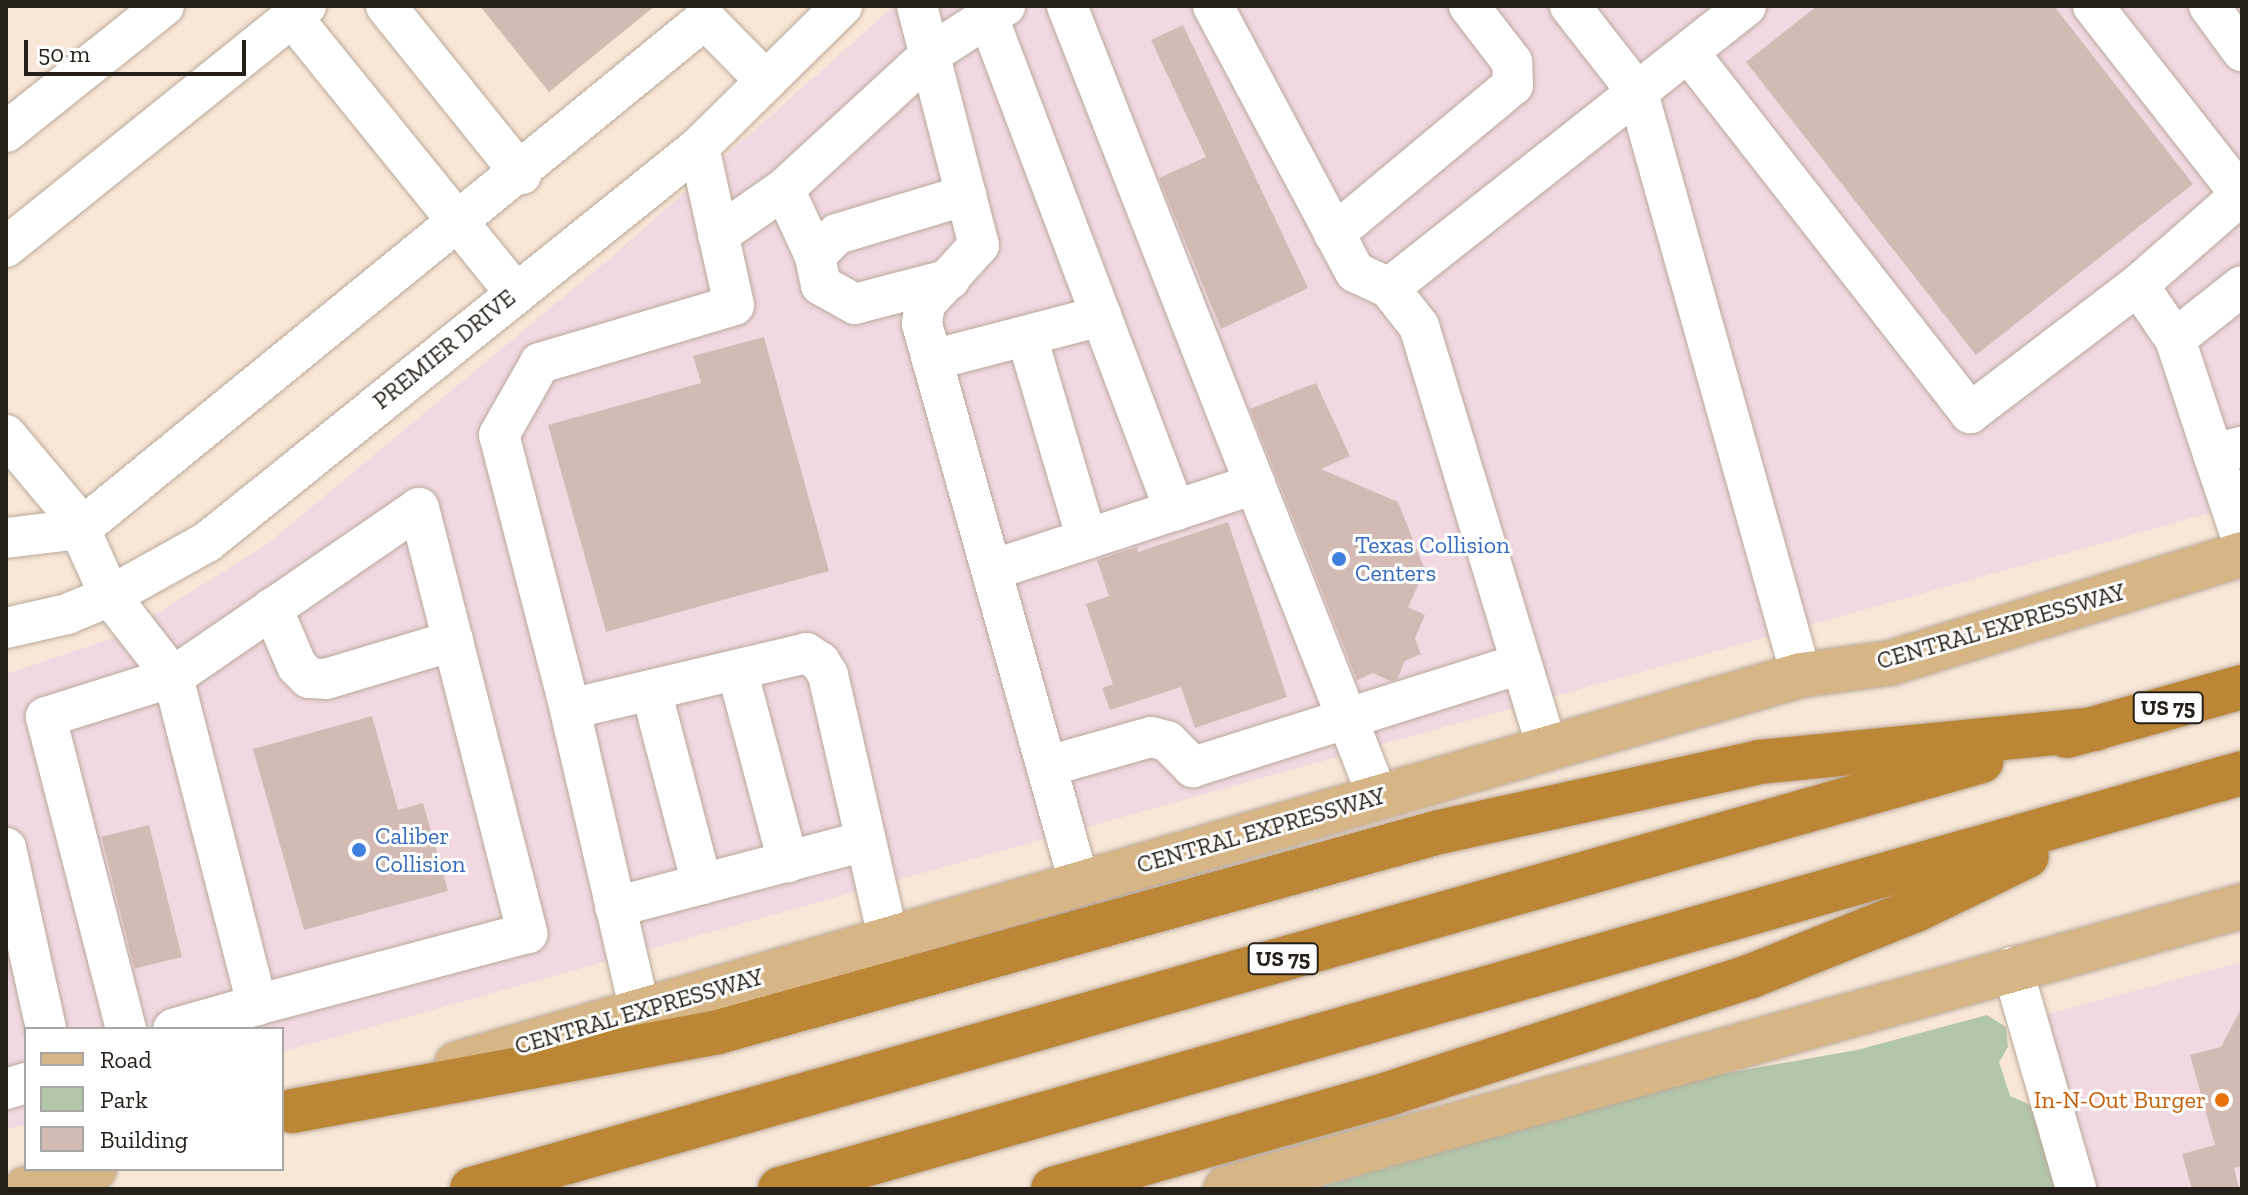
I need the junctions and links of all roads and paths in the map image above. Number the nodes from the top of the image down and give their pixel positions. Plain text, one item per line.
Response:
1 (164, 6) edge
2 (386, 6) edge
3 (842, 6) edge
4 (917, 6) edge
5 (1067, 6) edge
6 (1213, 6) edge
7 (1469, 6) edge
8 (1746, 6) edge
9 (2093, 6) edge
10 (2209, 6) edge
11 (1583, 11) edge
12 (299, 12) edge
13 (996, 12) edge
14 (2242, 51) edge
15 (932, 53) junction
16 (1689, 53) junction
17 (766, 81) junction
18 (1638, 93) junction
19 (6, 132) edge
20 (699, 147) junction
21 (521, 174) junction
22 (784, 189) junction
23 (2242, 194) edge
24 (966, 195) junction
25 (459, 225) junction
26 (1334, 234) junction
27 (718, 235) junction
28 (6, 247) edge
29 (815, 256) junction
30 (950, 279) junction
31 (2138, 285) junction
32 (2242, 286) edge
33 (1389, 288) junction
34 (514, 291) junction
35 (1101, 316) junction
36 (1027, 337) junction
37 (2175, 339) junction
38 (932, 360) junction
39 (6, 435) edge
40 (2228, 450) edge
41 (1255, 484) junction
42 (1175, 511) junction
43 (80, 529) junction
44 (6, 538) edge
45 (1087, 539) junction
46 (2242, 539) edge
47 (2242, 554) edge
48 (992, 570) junction
49 (2242, 586) edge
50 (110, 596) junction
51 (272, 608) junction
52 (6, 628) edge
53 (453, 641) junction
54 (1890, 663) junction
55 (1520, 664) junction
56 (737, 670) junction
57 (1801, 675) junction
58 (173, 677) junction
59 (2242, 687) edge
60 (651, 690) junction
61 (570, 709) junction
62 (1346, 722) junction
63 (2095, 729) junction
64 (1547, 748) junction
65 (1048, 766) junction
66 (2242, 773) edge
67 (1378, 797) junction
68 (2141, 802) junction
69 (865, 841) junction
70 (6, 848) edge
71 (788, 862) junction
72 (2242, 876) edge
73 (1079, 882) junction
74 (702, 884) junction
75 (2242, 906) edge
76 (615, 907) junction
77 (888, 937) junction
78 (2012, 967) junction
79 (1968, 979) junction
80 (257, 1005) junction
81 (640, 1011) junction
82 (46, 1027) edge
83 (125, 1027) edge
84 (180, 1027) edge
85 (287, 1112) edge
86 (87, 1171) edge
87 (26, 1189) edge
88 (472, 1189) edge
89 (780, 1189) edge
90 (1053, 1189) edge
91 (1226, 1189) edge
92 (2076, 1189) edge

1 - 19 street
2 - 21 street
3 - 17 street, PREMIER DRIVE
4 - 15 street
5 - 41 street
6 - 26 street
7 - 26 street
8 - 16 street
9 - 23 street
10 - 14 street
11 - 18 street
12 - 25 street
12 - 28 street
13 - 15 street
13 - 35 street
15 - 22 street
15 - 24 street
16 - 18 street
16 - 31 street
17 - 20 street, PREMIER DRIVE
17 - 21 street
18 - 33 street
18 - 57 street
20 - 27 street
20 - 34 street, PREMIER DRIVE
21 - 25 street
22 - 27 street
22 - 29 street
23 - 31 street
24 - 29 street
24 - 30 street
25 - 34 street
25 - 43 street
26 - 33 street
27 - 61 street
29 - 30 street
30 - 38 street
31 - 37 street
32 - 37 street
33 - 55 street
34 - 50 street, PREMIER DRIVE
35 - 36 street
35 - 42 street
36 - 38 street
36 - 45 street
37 - 40 street
38 - 48 street
39 - 43 street
40 - 46 street
41 - 42 street
41 - 62 street
42 - 45 street
43 - 44 street
43 - 50 street
45 - 48 street
47 - 54 main road, CENTRAL EXPRESSWAY
48 - 65 street
49 - 54 main road
50 - 52 street, PREMIER DRIVE
50 - 58 street
51 - 53 street
51 - 53 street
51 - 58 street
53 - 80 street
54 - 57 main road, CENTRAL EXPRESSWAY
55 - 62 street
55 - 64 street
56 - 60 street
56 - 69 street
56 - 71 street
57 - 64 main road, CENTRAL EXPRESSWAY
58 - 80 street
58 - 83 street
59 - 63 highway, US 75
60 - 61 street
60 - 74 street
61 - 76 street
62 - 65 street
62 - 67 street
63 - 85 highway
63 - 88 highway, US 75
64 - 67 main road, CENTRAL EXPRESSWAY
65 - 73 street
66 - 68 highway
67 - 73 main road, CENTRAL EXPRESSWAY
68 - 89 highway
68 - 90 highway
69 - 71 street
69 - 77 street
70 - 82 street
71 - 74 street
72 - 79 main road
73 - 77 main road, CENTRAL EXPRESSWAY
74 - 76 street
75 - 78 main road
76 - 81 street
77 - 81 main road, CENTRAL EXPRESSWAY
78 - 79 main road
78 - 92 street
79 - 91 main road
80 - 84 street
81 - 85 main road, CENTRAL EXPRESSWAY
86 - 87 main road

